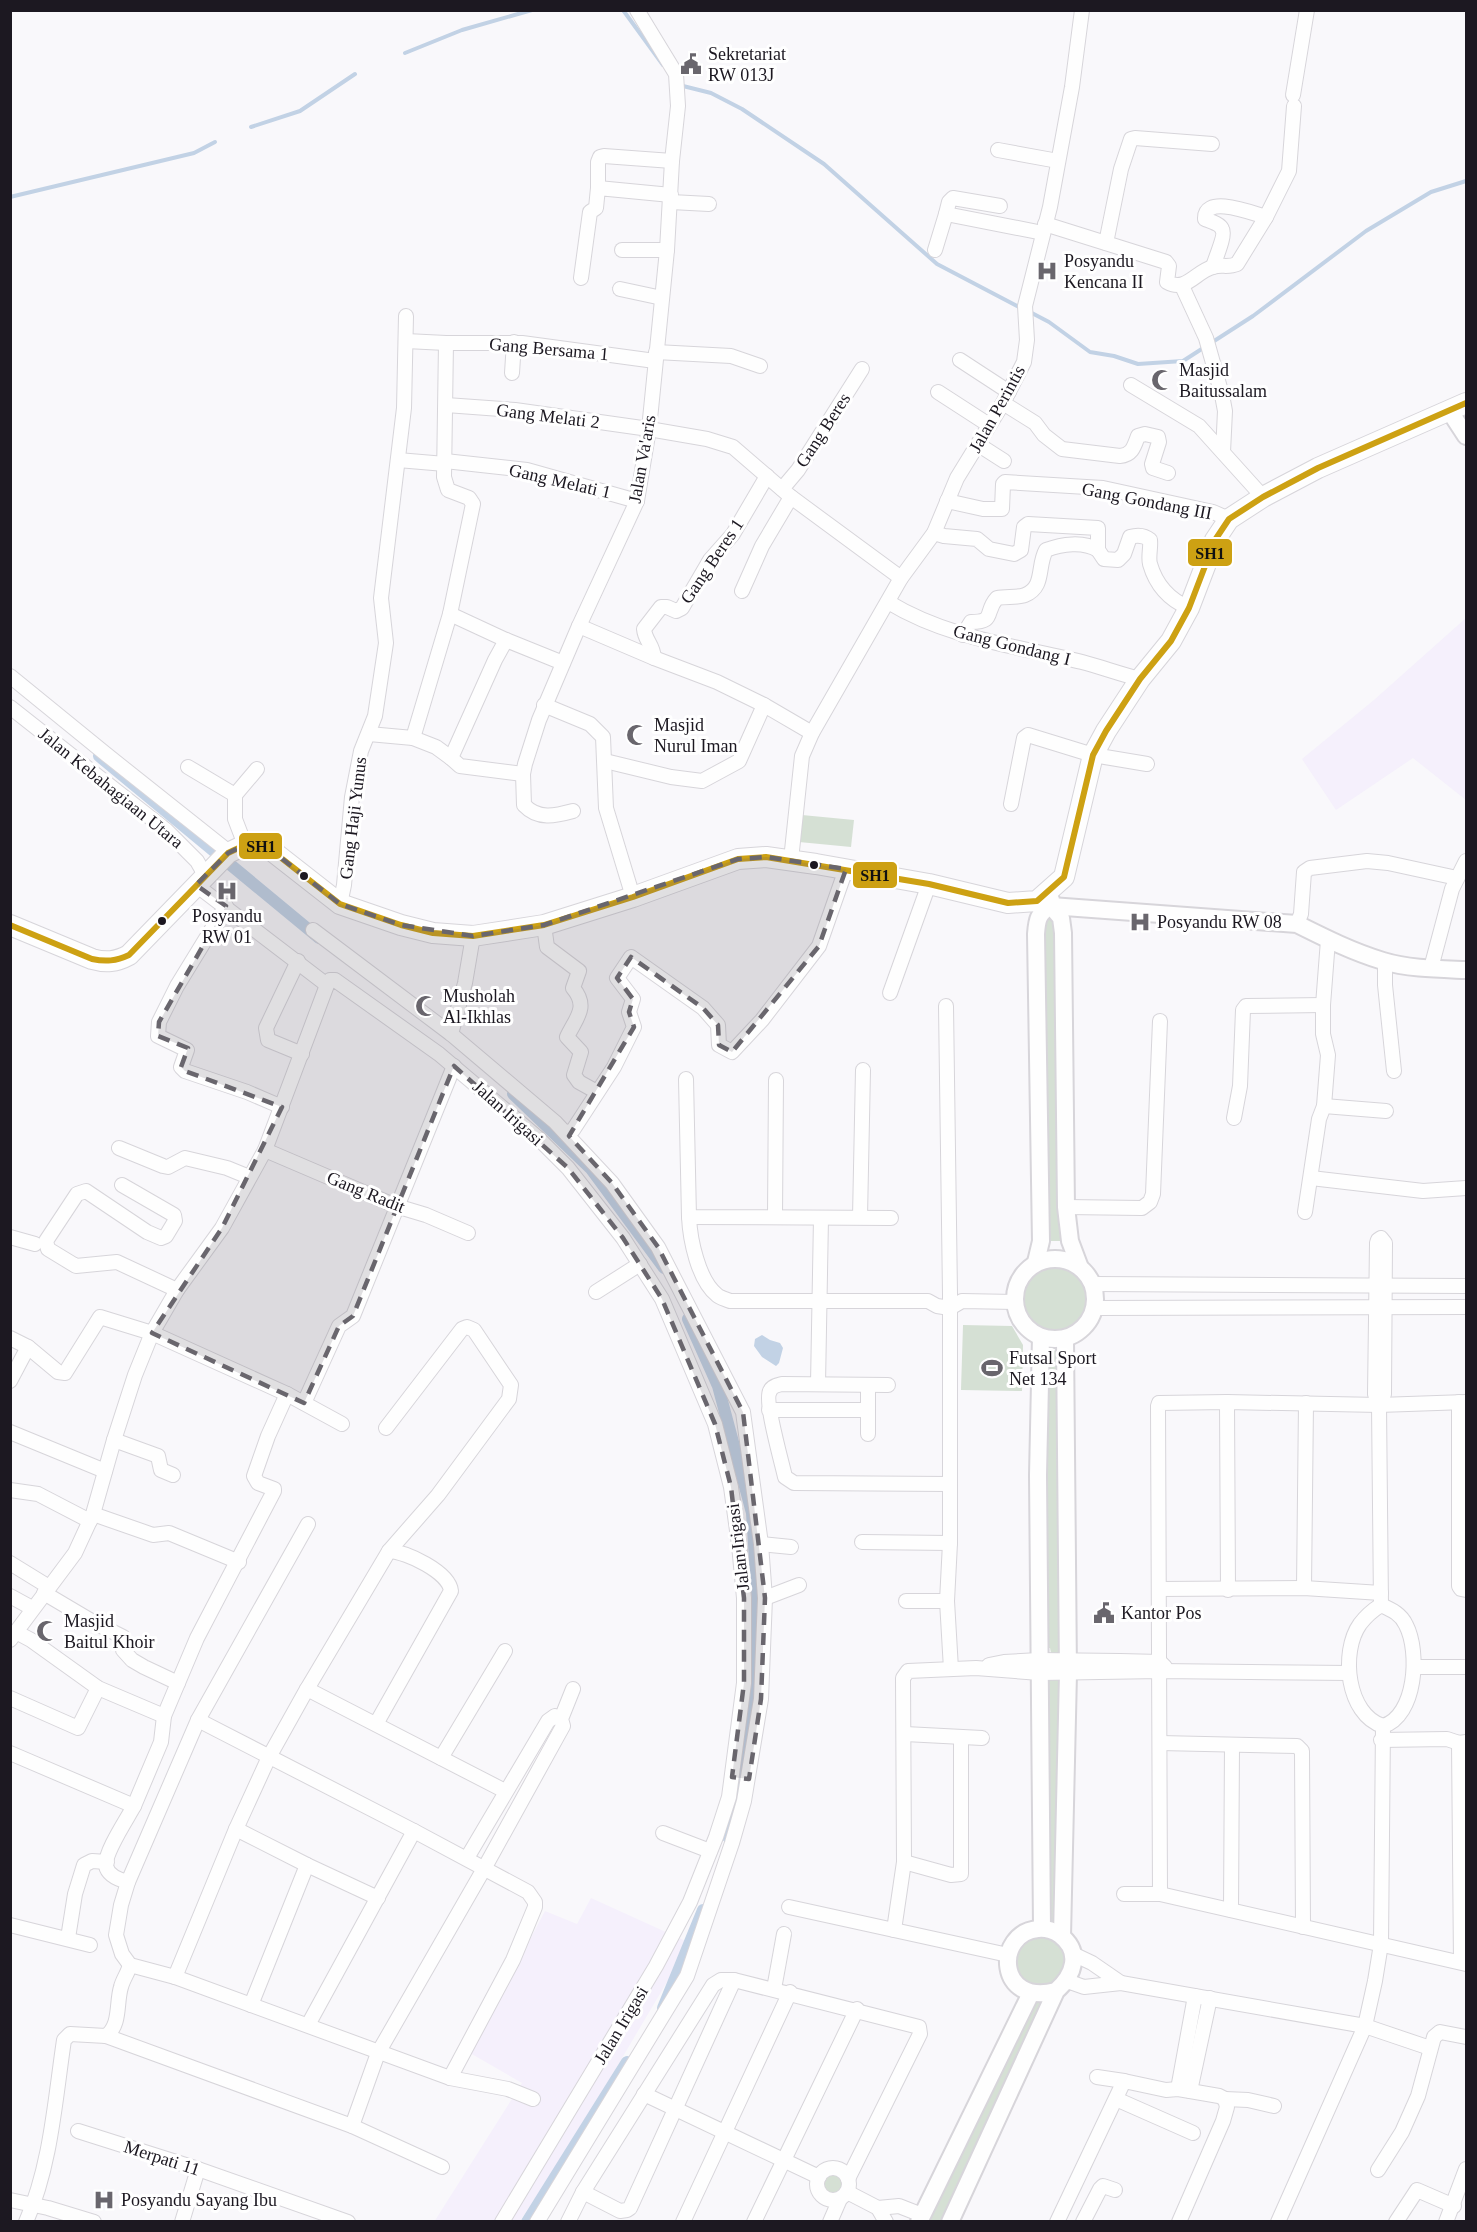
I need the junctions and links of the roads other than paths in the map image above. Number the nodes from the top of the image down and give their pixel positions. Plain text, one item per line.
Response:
1 (637, 10) edge
2 (1082, 10) edge
3 (1307, 10) edge
4 (1212, 144) dead end
5 (998, 150) dead end
6 (1058, 160) junction
7 (672, 161) junction
8 (598, 188) junction
9 (671, 199) junction
10 (709, 204) dead end
11 (1000, 206) dead end
12 (945, 214) junction
13 (1266, 217) junction
14 (1044, 228) junction
15 (1106, 243) junction
16 (622, 250) dead end
17 (667, 250) junction
18 (935, 250) dead end
19 (1213, 267) junction
20 (581, 278) dead end
21 (1182, 286) junction
22 (620, 289) dead end
23 (662, 298) junction
24 (406, 316) dead end
25 (406, 341) junction
26 (514, 342) junction
27 (446, 343) junction
28 (656, 356) junction
29 (960, 360) dead end
30 (760, 366) dead end
31 (862, 369) dead end
32 (512, 373) dead end
33 (1131, 386) dead end
34 (938, 392) dead end
35 (1006, 398) junction
36 (446, 405) junction
37 (1458, 406) edge
38 (988, 424) junction
39 (649, 429) junction
40 (1467, 436) edge
41 (978, 445) junction
42 (1223, 453) junction
43 (398, 460) junction
44 (1004, 461) dead end
45 (445, 462) junction
46 (1168, 473) dead end
47 (767, 476) junction
48 (787, 493) junction
49 (1263, 497) junction
50 (638, 501) junction
51 (948, 501) junction
52 (1229, 519) junction
53 (934, 533) junction
54 (1098, 550) junction
55 (901, 578) junction
56 (742, 591) dead end
57 (888, 602) junction
58 (1189, 608) junction
59 (450, 614) junction
60 (579, 626) junction
61 (963, 635) junction
62 (506, 640) junction
63 (654, 658) junction
64 (563, 663) junction
65 (10, 676) edge
66 (1140, 679) junction
67 (544, 705) junction
68 (764, 705) junction
69 (10, 707) edge
70 (812, 733) junction
71 (369, 734) junction
72 (413, 738) junction
73 (1093, 755) junction
74 (106, 756) junction
75 (451, 758) junction
76 (605, 761) junction
77 (1147, 764) dead end
78 (188, 767) dead end
79 (93, 769) junction
80 (257, 769) dead end
81 (523, 774) junction
82 (235, 795) junction
83 (1011, 804) dead end
84 (573, 811) dead end
85 (234, 850) junction
86 (791, 860) junction
87 (1467, 861) edge
88 (846, 869) junction
89 (202, 878) junction
90 (1456, 878) junction
91 (929, 884) junction
92 (633, 897) junction
93 (1050, 898) junction
94 (340, 904) junction
95 (226, 906) junction
96 (1297, 924) junction
97 (10, 925) edge
98 (544, 925) junction
99 (314, 930) dead end
100 (472, 936) junction
101 (1328, 940) junction
102 (298, 961) junction
103 (1385, 962) junction
104 (1431, 968) junction
105 (1467, 970) edge
106 (327, 985) junction
107 (890, 993) dead end
108 (1064, 998) junction
109 (1037, 999) junction
110 (1323, 1005) junction
111 (946, 1006) dead end
112 (1160, 1022) dead end
113 (451, 1034) junction
114 (302, 1054) junction
115 (454, 1066) junction
116 (863, 1070) dead end
117 (1394, 1071) dead end
118 (686, 1079) dead end
119 (776, 1080) dead end
120 (597, 1092) junction
121 (1324, 1106) junction
122 (282, 1107) junction
123 (1386, 1111) dead end
124 (1234, 1118) dead end
125 (566, 1133) junction
126 (119, 1148) dead end
127 (264, 1150) junction
128 (249, 1177) junction
129 (1311, 1178) junction
130 (122, 1185) dead end
131 (1467, 1188) edge
132 (396, 1206) junction
133 (1066, 1207) junction
134 (1305, 1212) dead end
135 (689, 1216) junction
136 (775, 1216) junction
137 (860, 1217) junction
138 (821, 1218) junction
139 (891, 1218) dead end
140 (468, 1233) dead end
141 (10, 1237) edge
142 (36, 1244) dead end
143 (1036, 1262) junction
144 (640, 1264) junction
145 (1078, 1265) junction
146 (1093, 1284) junction
147 (1380, 1286) junction
148 (1467, 1286) edge
149 (177, 1290) junction
150 (596, 1292) dead end
151 (956, 1297) junction
152 (819, 1301) junction
153 (928, 1301) junction
154 (1015, 1302) junction
155 (1467, 1307) edge
156 (950, 1308) junction
157 (1095, 1308) junction
158 (1380, 1309) junction
159 (152, 1333) junction
160 (1041, 1337) junction
161 (10, 1338) edge
162 (1065, 1338) junction
163 (28, 1347) junction
164 (10, 1381) edge
165 (818, 1384) junction
166 (868, 1385) junction
167 (888, 1385) dead end
168 (287, 1394) junction
169 (1227, 1402) junction
170 (1463, 1402) edge
171 (304, 1403) junction
172 (1306, 1403) junction
173 (1379, 1405) junction
174 (770, 1410) junction
175 (868, 1410) junction
176 (342, 1424) dead end
177 (386, 1428) dead end
178 (10, 1432) edge
179 (868, 1434) dead end
180 (114, 1440) junction
181 (105, 1471) junction
182 (172, 1475) dead end
183 (950, 1484) junction
184 (10, 1490) edge
185 (91, 1518) junction
186 (308, 1524) dead end
187 (862, 1542) dead end
188 (950, 1543) junction
189 (761, 1544) junction
190 (791, 1548) dead end
191 (389, 1551) junction
192 (239, 1562) junction
193 (10, 1563) edge
194 (799, 1585) dead end
195 (1304, 1588) junction
196 (1159, 1589) junction
197 (47, 1590) junction
198 (1228, 1590) junction
199 (1467, 1590) edge
200 (10, 1596) edge
201 (765, 1598) junction
202 (1381, 1599) junction
203 (906, 1601) dead end
204 (947, 1601) junction
205 (32, 1608) junction
206 (13, 1636) edge
207 (506, 1651) dead end
208 (1040, 1667) junction
209 (1068, 1667) junction
210 (1414, 1667) junction
211 (1467, 1667) edge
212 (1164, 1668) junction
213 (951, 1669) junction
214 (1349, 1673) junction
215 (178, 1683) junction
216 (98, 1688) junction
217 (307, 1689) junction
218 (573, 1689) dead end
219 (10, 1698) edge
220 (164, 1716) junction
221 (561, 1719) junction
222 (198, 1720) junction
223 (376, 1724) junction
224 (1382, 1733) junction
225 (905, 1734) junction
226 (961, 1737) junction
227 (982, 1738) dead end
228 (1463, 1742) edge
229 (1160, 1743) junction
230 (1232, 1746) junction
231 (10, 1753) edge
232 (269, 1757) junction
233 (441, 1758) junction
234 (740, 1778) junction
235 (505, 1791) junction
236 (134, 1806) junction
237 (236, 1829) junction
238 (414, 1831) junction
239 (670, 1834) dead end
240 (710, 1851) junction
241 (467, 1858) junction
242 (107, 1862) junction
243 (904, 1862) junction
244 (307, 1865) junction
245 (1463, 1866) edge
246 (485, 1868) junction
247 (128, 1882) junction
248 (1124, 1894) dead end
249 (1160, 1894) junction
250 (378, 1898) junction
251 (789, 1907) dead end
252 (1231, 1910) junction
253 (10, 1924) edge
254 (1303, 1927) junction
255 (1042, 1928) junction
256 (894, 1930) junction
257 (784, 1934) dead end
258 (1062, 1936) junction
259 (68, 1938) junction
260 (1381, 1944) junction
261 (90, 1945) dead end
262 (1073, 1954) junction
263 (1008, 1955) junction
264 (1464, 1963) edge
265 (129, 1969) junction
266 (175, 1977) junction
267 (734, 1980) junction
268 (1121, 1983) junction
269 (1062, 1986) junction
270 (774, 1989) junction
271 (790, 1992) junction
272 (1031, 1993) junction
273 (1195, 1996) junction
274 (1210, 1998) junction
275 (251, 2005) junction
276 (857, 2009) junction
277 (308, 2025) junction
278 (1365, 2026) junction
279 (106, 2036) junction
280 (1467, 2037) edge
281 (1430, 2048) junction
282 (378, 2053) junction
283 (1097, 2077) dead end
284 (450, 2078) junction
285 (1124, 2081) junction
286 (1184, 2090) junction
287 (644, 2094) junction
288 (533, 2099) dead end
289 (1116, 2099) junction
290 (1225, 2099) junction
291 (1274, 2106) dead end
292 (675, 2109) junction
293 (352, 2126) junction
294 (78, 2131) dead end
295 (725, 2132) junction
296 (1193, 2133) dead end
297 (783, 2160) junction
298 (442, 2167) dead end
299 (198, 2169) junction
300 (1467, 2169) edge
301 (1378, 2170) dead end
302 (819, 2177) junction
303 (845, 2190) junction
304 (1115, 2190) dead end
305 (583, 2192) junction
306 (10, 2200) edge
307 (34, 2204) junction
308 (1454, 2206) junction
309 (878, 2208) junction
310 (920, 2218) edge
311 (26, 2222) edge
312 (94, 2222) edge
313 (182, 2222) edge
314 (348, 2222) edge
315 (502, 2222) edge
316 (537, 2222) edge
317 (568, 2222) edge
318 (683, 2222) edge
319 (754, 2222) edge
320 (830, 2222) edge
321 (886, 2222) edge
322 (950, 2222) edge
323 (1057, 2222) edge
324 (1083, 2222) edge
325 (1179, 2222) edge
326 (1278, 2222) edge
327 (1396, 2222) edge
328 (1446, 2222) edge

1 - 7 street, Jalan Va'aris
2 - 6 street, Jalan Perintis
3 - 13 street
4 - 15 street
5 - 6 street
6 - 14 street, Jalan Perintis
7 - 8 street
7 - 9 street, Jalan Va'aris
8 - 9 street
8 - 20 street
9 - 10 street
9 - 17 street, Jalan Va'aris
11 - 12 street
12 - 14 street
12 - 18 street
13 - 19 street
13 - 19 street
14 - 15 street
14 - 35 street, Jalan Perintis
15 - 21 street
16 - 17 street
17 - 23 street, Jalan Va'aris
19 - 21 street
21 - 42 street
22 - 23 street
23 - 28 street, Jalan Va'aris
24 - 25 street, Gang Haji Yunus
25 - 27 street, Gang Bersama 1
25 - 43 street, Gang Haji Yunus
26 - 27 street, Gang Bersama 1
26 - 28 street, Gang Bersama 1
26 - 32 street
27 - 36 street
28 - 30 street, Gang Bersama 1
28 - 39 street, Jalan Va'aris
29 - 35 street
31 - 48 street, Gang Beres
33 - 42 street
34 - 38 street
35 - 38 street, Jalan Perintis
35 - 46 street
36 - 39 street, Gang Melati 2
36 - 45 street
37 - 40 street
37 - 49 main road
38 - 41 street, Jalan Perintis
39 - 47 street
39 - 50 street, Jalan Va'aris
41 - 44 street
41 - 51 street, Jalan Perintis
42 - 49 street
43 - 45 street, Gang Melati 1
43 - 71 street, Gang Haji Yunus
45 - 50 street, Gang Melati 1
45 - 59 street
47 - 48 street
47 - 63 street, Gang Beres 1
48 - 55 street
48 - 56 street, Gang Beres
49 - 52 main road
50 - 60 street, Jalan Va'aris
51 - 52 street, Gang Gondang III
51 - 53 street, Jalan Perintis
52 - 58 main road
53 - 54 street
53 - 55 street, Jalan Perintis
54 - 58 street
54 - 61 street
55 - 57 street, Jalan Perintis
57 - 61 street, Gang Gondang I
57 - 70 street, Jalan Perintis
58 - 66 main road
59 - 62 street
59 - 72 street
60 - 63 street
60 - 64 street, Jalan Va'aris
61 - 66 street, Gang Gondang I
62 - 64 street
62 - 75 street
63 - 68 street
64 - 67 street, Jalan Va'aris
65 - 74 street
66 - 73 main road
67 - 76 street
67 - 81 street, Jalan Va'aris
68 - 70 street
68 - 76 street
69 - 79 street, Jalan Kebahagiaan Utara
70 - 86 street, Jalan Perintis
71 - 72 street
71 - 94 street, Gang Haji Yunus
72 - 75 street
73 - 77 street
73 - 83 street
73 - 93 main road
74 - 79 street
74 - 85 street
75 - 81 street
76 - 92 street
78 - 82 street
79 - 89 street, Jalan Kebahagiaan Utara
80 - 82 street
81 - 84 street, Jalan Va'aris
82 - 85 street
85 - 89 main road
85 - 94 main road
86 - 88 main road
86 - 92 main road
87 - 90 street
88 - 91 main road
88 - 120 street
89 - 95 street, Jalan Kebahagiaan Utara
89 - 97 main road
90 - 96 street
90 - 104 street
91 - 93 main road
91 - 107 street
92 - 98 main road
93 - 96 street
93 - 108 street
93 - 109 street
94 - 100 main road
95 - 102 street, Jalan Kebahagiaan Utara
95 - 122 street
96 - 101 street
98 - 100 main road
98 - 120 street
99 - 113 street
100 - 113 street
101 - 103 street
101 - 110 street
102 - 106 street, Jalan Kebahagiaan Utara
102 - 114 street
103 - 104 street
103 - 117 street
104 - 105 street
106 - 114 street
106 - 115 street, Jalan Irigasi
108 - 109 street
108 - 133 street
109 - 143 street
110 - 121 street
110 - 124 street
111 - 151 street
112 - 133 street
113 - 125 street
114 - 122 street
115 - 132 street
115 - 144 street, Jalan Irigasi
116 - 137 street
118 - 135 street
119 - 136 street
120 - 125 street
121 - 123 street
121 - 129 street
122 - 127 street
125 - 189 street
126 - 128 street
127 - 128 street
127 - 132 street, Gang Radit
128 - 149 street
129 - 131 street
129 - 134 street
130 - 149 street
132 - 140 street, Gang Radit
132 - 171 street
133 - 145 street
135 - 136 street
135 - 152 street
136 - 138 street
137 - 138 street
137 - 139 street
138 - 152 street
141 - 142 street
143 - 145 street
143 - 154 street
144 - 150 street
144 - 234 street, Jalan Irigasi
145 - 146 street
146 - 147 street
146 - 157 street
147 - 148 street
147 - 158 street
149 - 159 street
151 - 153 street
151 - 154 street
151 - 156 street
152 - 153 street
152 - 165 street
153 - 156 street
154 - 160 street
155 - 158 street
156 - 183 street
157 - 158 street
157 - 162 street
158 - 173 street
159 - 163 street
159 - 168 street
159 - 180 street
160 - 162 street
160 - 208 street
161 - 163 street
162 - 209 street
163 - 164 street
165 - 166 street
165 - 174 street
166 - 167 street
166 - 175 street
168 - 171 street
168 - 192 street
169 - 172 street
169 - 196 street
169 - 198 street
170 - 173 street
170 - 199 street
171 - 176 street
172 - 173 street
172 - 195 street
173 - 202 street
174 - 175 street
174 - 183 street
175 - 179 street
177 - 191 street
178 - 181 street
180 - 181 street
180 - 182 street
181 - 185 street
183 - 188 street
184 - 185 street
185 - 192 street
185 - 197 street
186 - 222 street
187 - 188 street
188 - 204 street
189 - 190 street
189 - 201 street
191 - 217 street
191 - 223 street
192 - 215 street
193 - 197 street
194 - 201 street
195 - 198 street
195 - 202 street
196 - 198 street
196 - 212 street
197 - 205 street
197 - 215 street
200 - 205 street
201 - 234 street
202 - 210 street
202 - 214 street
203 - 204 street
204 - 213 street
205 - 206 street
206 - 216 street
207 - 233 street
208 - 209 street
208 - 213 street
208 - 255 street
209 - 212 street
209 - 258 street
210 - 211 street
210 - 224 street
212 - 214 street
212 - 229 street
213 - 225 street
214 - 224 street
215 - 220 street
216 - 219 street
216 - 220 street
217 - 223 street
217 - 232 street
218 - 221 street
220 - 236 street
221 - 235 street
221 - 246 street
222 - 232 street
222 - 247 street
223 - 233 street
224 - 228 street
224 - 260 street
225 - 226 street
225 - 243 street
226 - 227 street
226 - 243 street
228 - 245 street
229 - 230 street
229 - 249 street
230 - 252 street
230 - 254 street
231 - 236 street
232 - 237 street
232 - 238 street
233 - 235 street
234 - 240 street, Jalan Irigasi
234 - 316 street
235 - 241 street
236 - 242 street
237 - 244 street
237 - 266 street
238 - 241 street
238 - 250 street
239 - 240 street
240 - 315 street, Jalan Irigasi
241 - 246 street
242 - 247 street
242 - 259 street
243 - 256 street
244 - 250 street
244 - 275 street
245 - 264 street
246 - 282 street
246 - 284 street
247 - 265 street
248 - 249 street
249 - 252 street
250 - 277 street
251 - 256 street
252 - 254 street
253 - 259 street
254 - 260 street
255 - 258 street
255 - 263 street
256 - 263 street
257 - 270 street
258 - 262 street
259 - 261 street
260 - 264 street
260 - 278 street
262 - 268 street
262 - 269 street
263 - 272 street
265 - 266 street
265 - 279 street
266 - 275 street
267 - 270 street
267 - 287 street
267 - 292 street
268 - 269 street
268 - 273 street
269 - 272 street
269 - 322 street
270 - 271 street
271 - 276 street
271 - 295 street
272 - 310 street
273 - 274 street
273 - 286 street
274 - 278 street
274 - 286 street
275 - 277 street
276 - 297 street
276 - 303 street
277 - 282 street
278 - 281 street
278 - 326 street
279 - 293 street
279 - 307 street
280 - 281 street
281 - 301 street
282 - 284 street
282 - 293 street
283 - 285 street
284 - 288 street
285 - 286 street
285 - 289 street
286 - 290 street
287 - 292 street
287 - 305 street
289 - 296 street
289 - 323 street
290 - 291 street
290 - 325 street
292 - 295 street
292 - 305 street
293 - 298 street
294 - 299 street, Merpati 11
295 - 297 street
295 - 318 street
297 - 302 street
297 - 319 street
299 - 313 street
299 - 314 street, Merpati 11
300 - 308 street
302 - 303 street
302 - 303 street
303 - 309 street
303 - 320 street
304 - 324 street
305 - 317 street
306 - 307 street
307 - 311 street
307 - 312 street
308 - 327 street
308 - 328 street
309 - 310 street
309 - 321 street

